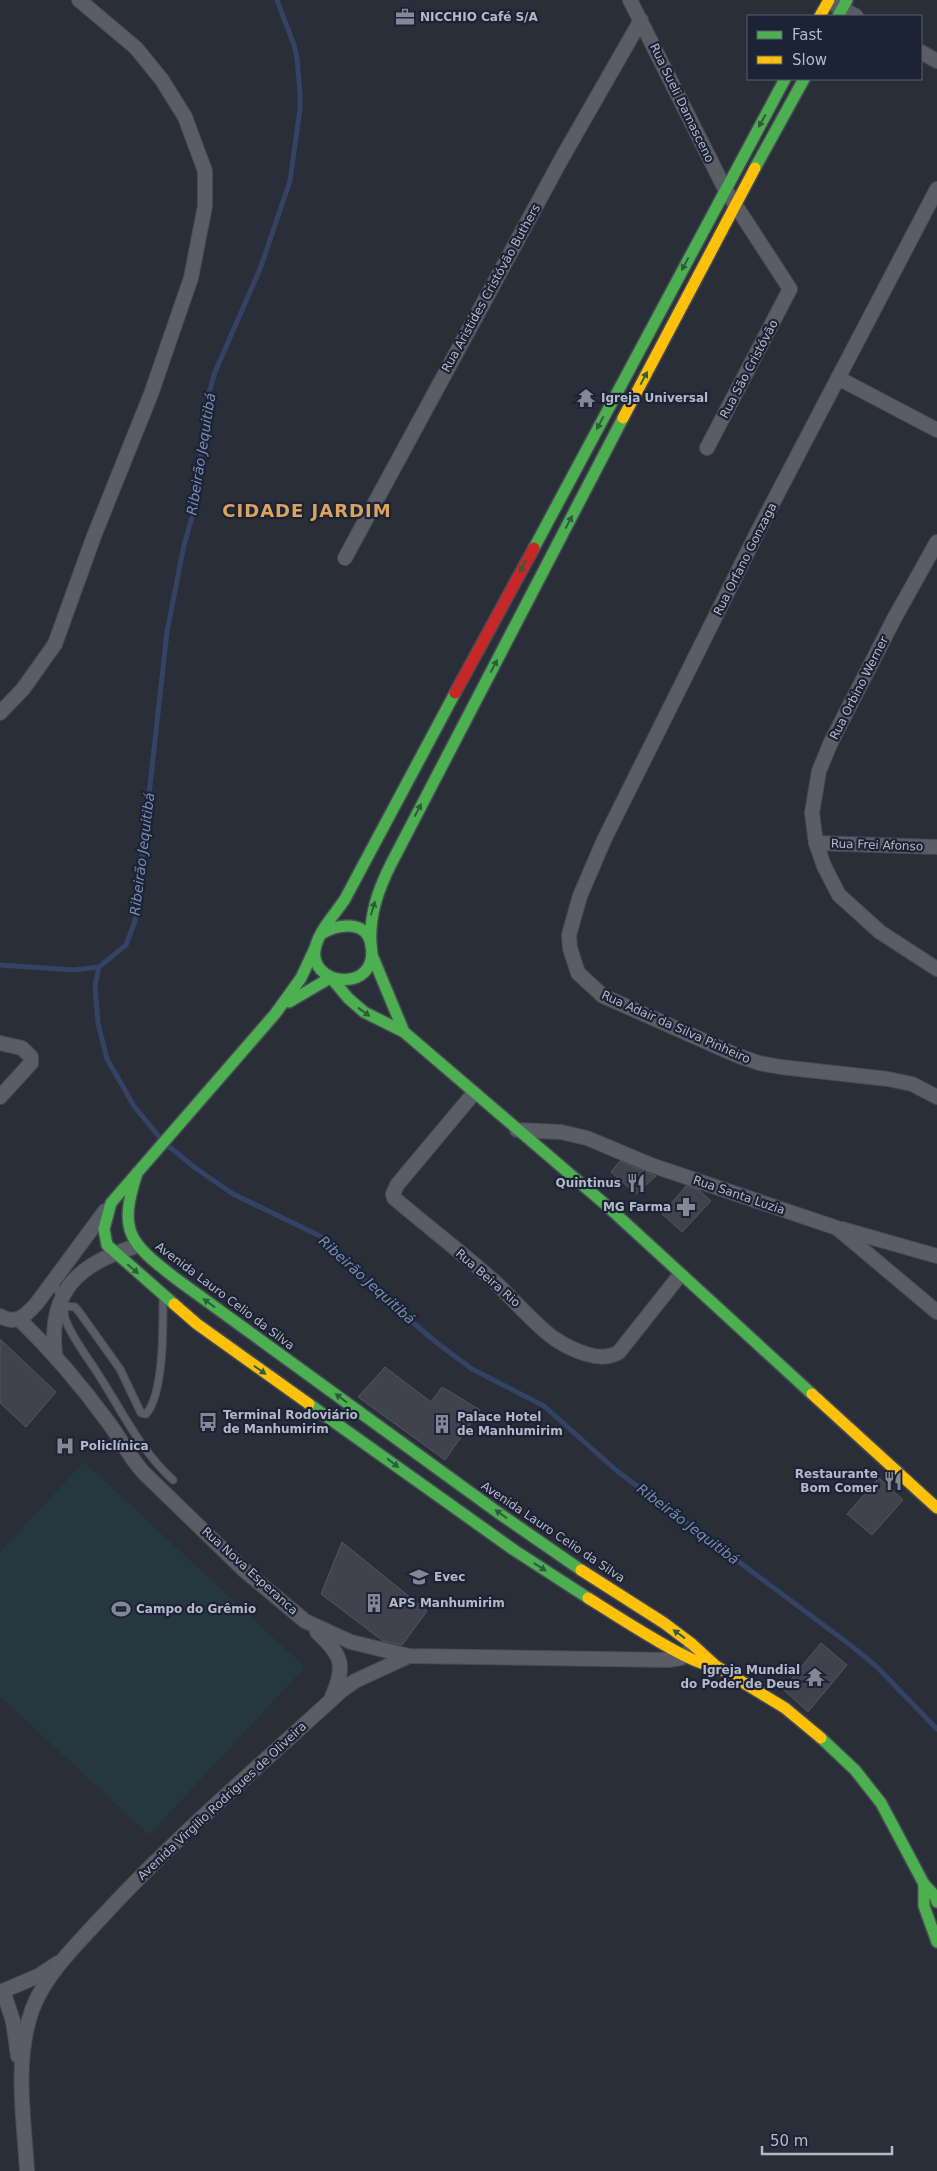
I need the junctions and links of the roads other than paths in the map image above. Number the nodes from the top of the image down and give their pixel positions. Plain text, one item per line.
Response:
1 (79, 0) edge
2 (630, 0) edge
3 (828, 1) edge
4 (842, 8) edge
5 (821, 15) edge
6 (854, 15) edge
7 (641, 20) junction
8 (922, 53) edge
9 (937, 61) edge
10 (785, 80) edge
11 (803, 80) edge
12 (725, 189) junction
13 (937, 189) edge
14 (734, 205) junction
15 (790, 289) joint
16 (838, 378) junction
17 (937, 430) edge
18 (707, 448) dead end
19 (937, 542) edge
20 (345, 558) dead end
21 (0, 713) edge
22 (816, 843) junction
23 (937, 847) edge
24 (321, 934) junction
25 (569, 935) joint
26 (315, 948) junction
27 (372, 950) junction
28 (937, 969) edge
29 (332, 979) junction
30 (275, 1014) junction
31 (404, 1032) junction
32 (0, 1044) edge
33 (474, 1093) junction
34 (0, 1097) edge
35 (937, 1097) edge
36 (517, 1130) junction
37 (137, 1173) junction
38 (111, 1203) junction
39 (836, 1228) junction
40 (137, 1246) junction
41 (114, 1253) junction
42 (937, 1256) edge
43 (680, 1275) junction
44 (52, 1283) junction
45 (163, 1294) junction
46 (63, 1301) junction
47 (937, 1312) edge
48 (0, 1316) edge
49 (20, 1320) junction
50 (231, 1334) junction
51 (55, 1354) junction
52 (315, 1379) junction
53 (302, 1399) junction
54 (386, 1432) junction
55 (374, 1449) junction
56 (173, 1480) dead end
57 (937, 1508) edge
58 (527, 1532) junction
59 (514, 1550) junction
60 (627, 1599) junction
61 (617, 1616) junction
62 (306, 1621) junction
63 (690, 1651) junction
64 (409, 1656) junction
65 (329, 1702) junction
66 (924, 1884) junction
67 (937, 1902) edge
68 (937, 1942) edge
69 (66, 1956) junction
70 (2, 1990) edge
71 (21, 2076) junction
72 (26, 2171) edge

1 - 21 street
2 - 7 street, Rua Sueli Damasceno
3 - 4 street
3 - 5 street
4 - 6 street
7 - 12 street, Rua Sueli Damasceno
7 - 20 street, Rua Aristides Cristóvão Buthers
8 - 9 street
10 -> 12 street
11 - 14 street
12 - 14 street, Rua Sueli Damasceno
12 -> 24 street
13 - 16 street, Rua Orfano Gonzaga
14 - 15 street, Rua Sueli Damasceno
27 -> 14 street
15 - 18 street, Rua São Cristóvão
16 - 17 street
16 - 25 street, Rua Orfano Gonzaga
19 - 22 street, Rua Orbino Werner
22 - 23 street, Rua Frei Afonso
22 - 28 street, Rua Orbino Werner
24 - 26 street
24 - 27 street
25 - 35 street, Rua Adair da Silva Pinheiro
26 - 29 street
26 - 30 street
27 - 29 street
27 - 31 street
29 - 30 street
29 -> 31 street
30 - 37 street
31 - 33 street
32 - 34 street
33 - 36 street
33 - 43 street, Rua Beira Rio
36 - 39 street, Rua Santa Luzia
36 - 43 street
37 - 38 street, Avenida Lauro Celio da Silva
37 - 40 street, Avenida Lauro Celio da Silva
38 - 41 street, Avenida Lauro Celio da Silva
38 - 44 street
39 - 42 street
39 - 47 street, Rua Santa Luzia
40 - 41 street
50 -> 40 street, Avenida Lauro Celio da Silva
41 -> 45 street, Avenida Lauro Celio da Silva
41 - 46 street
43 - 57 street
44 - 46 lane
44 - 49 street
45 - 46 lane
45 - 50 street, Avenida Lauro Celio da Silva
46 - 51 street
46 - 56 lane
48 - 49 street
49 - 51 street, Rua Nova Esperanca
50 - 52 street, Avenida Lauro Celio da Silva
50 -> 53 street, Avenida Lauro Celio da Silva
51 - 62 street, Rua Nova Esperanca
52 - 53 street
54 -> 52 street, Avenida Lauro Celio da Silva
53 - 55 street, Avenida Lauro Celio da Silva
54 - 55 street
58 -> 54 street, Avenida Lauro Celio da Silva
55 -> 59 street, Avenida Lauro Celio da Silva
58 - 59 street
58 - 60 street, Avenida Lauro Celio da Silva
59 -> 61 street, Avenida Lauro Celio da Silva
60 - 61 street
63 -> 60 street, Avenida Lauro Celio da Silva
61 - 63 street, Avenida Lauro Celio da Silva
62 - 64 street, Rua Nova Esperanca
62 - 65 street
63 - 64 street, Rua Nova Esperanca
63 - 66 street, Avenida Lauro Celio da Silva
64 - 65 street, Avenida Virgilio Rodrigues de Oliveira
65 - 69 street, Avenida Virgilio Rodrigues de Oliveira
66 - 67 street, Avenida Lauro Celio da Silva
66 - 68 street
69 - 70 street
69 - 71 street, Avenida Virgilio Rodrigues de Oliveira
70 - 71 street
71 - 72 street, Avenida Virgilio Rodrigues de Oliveira

